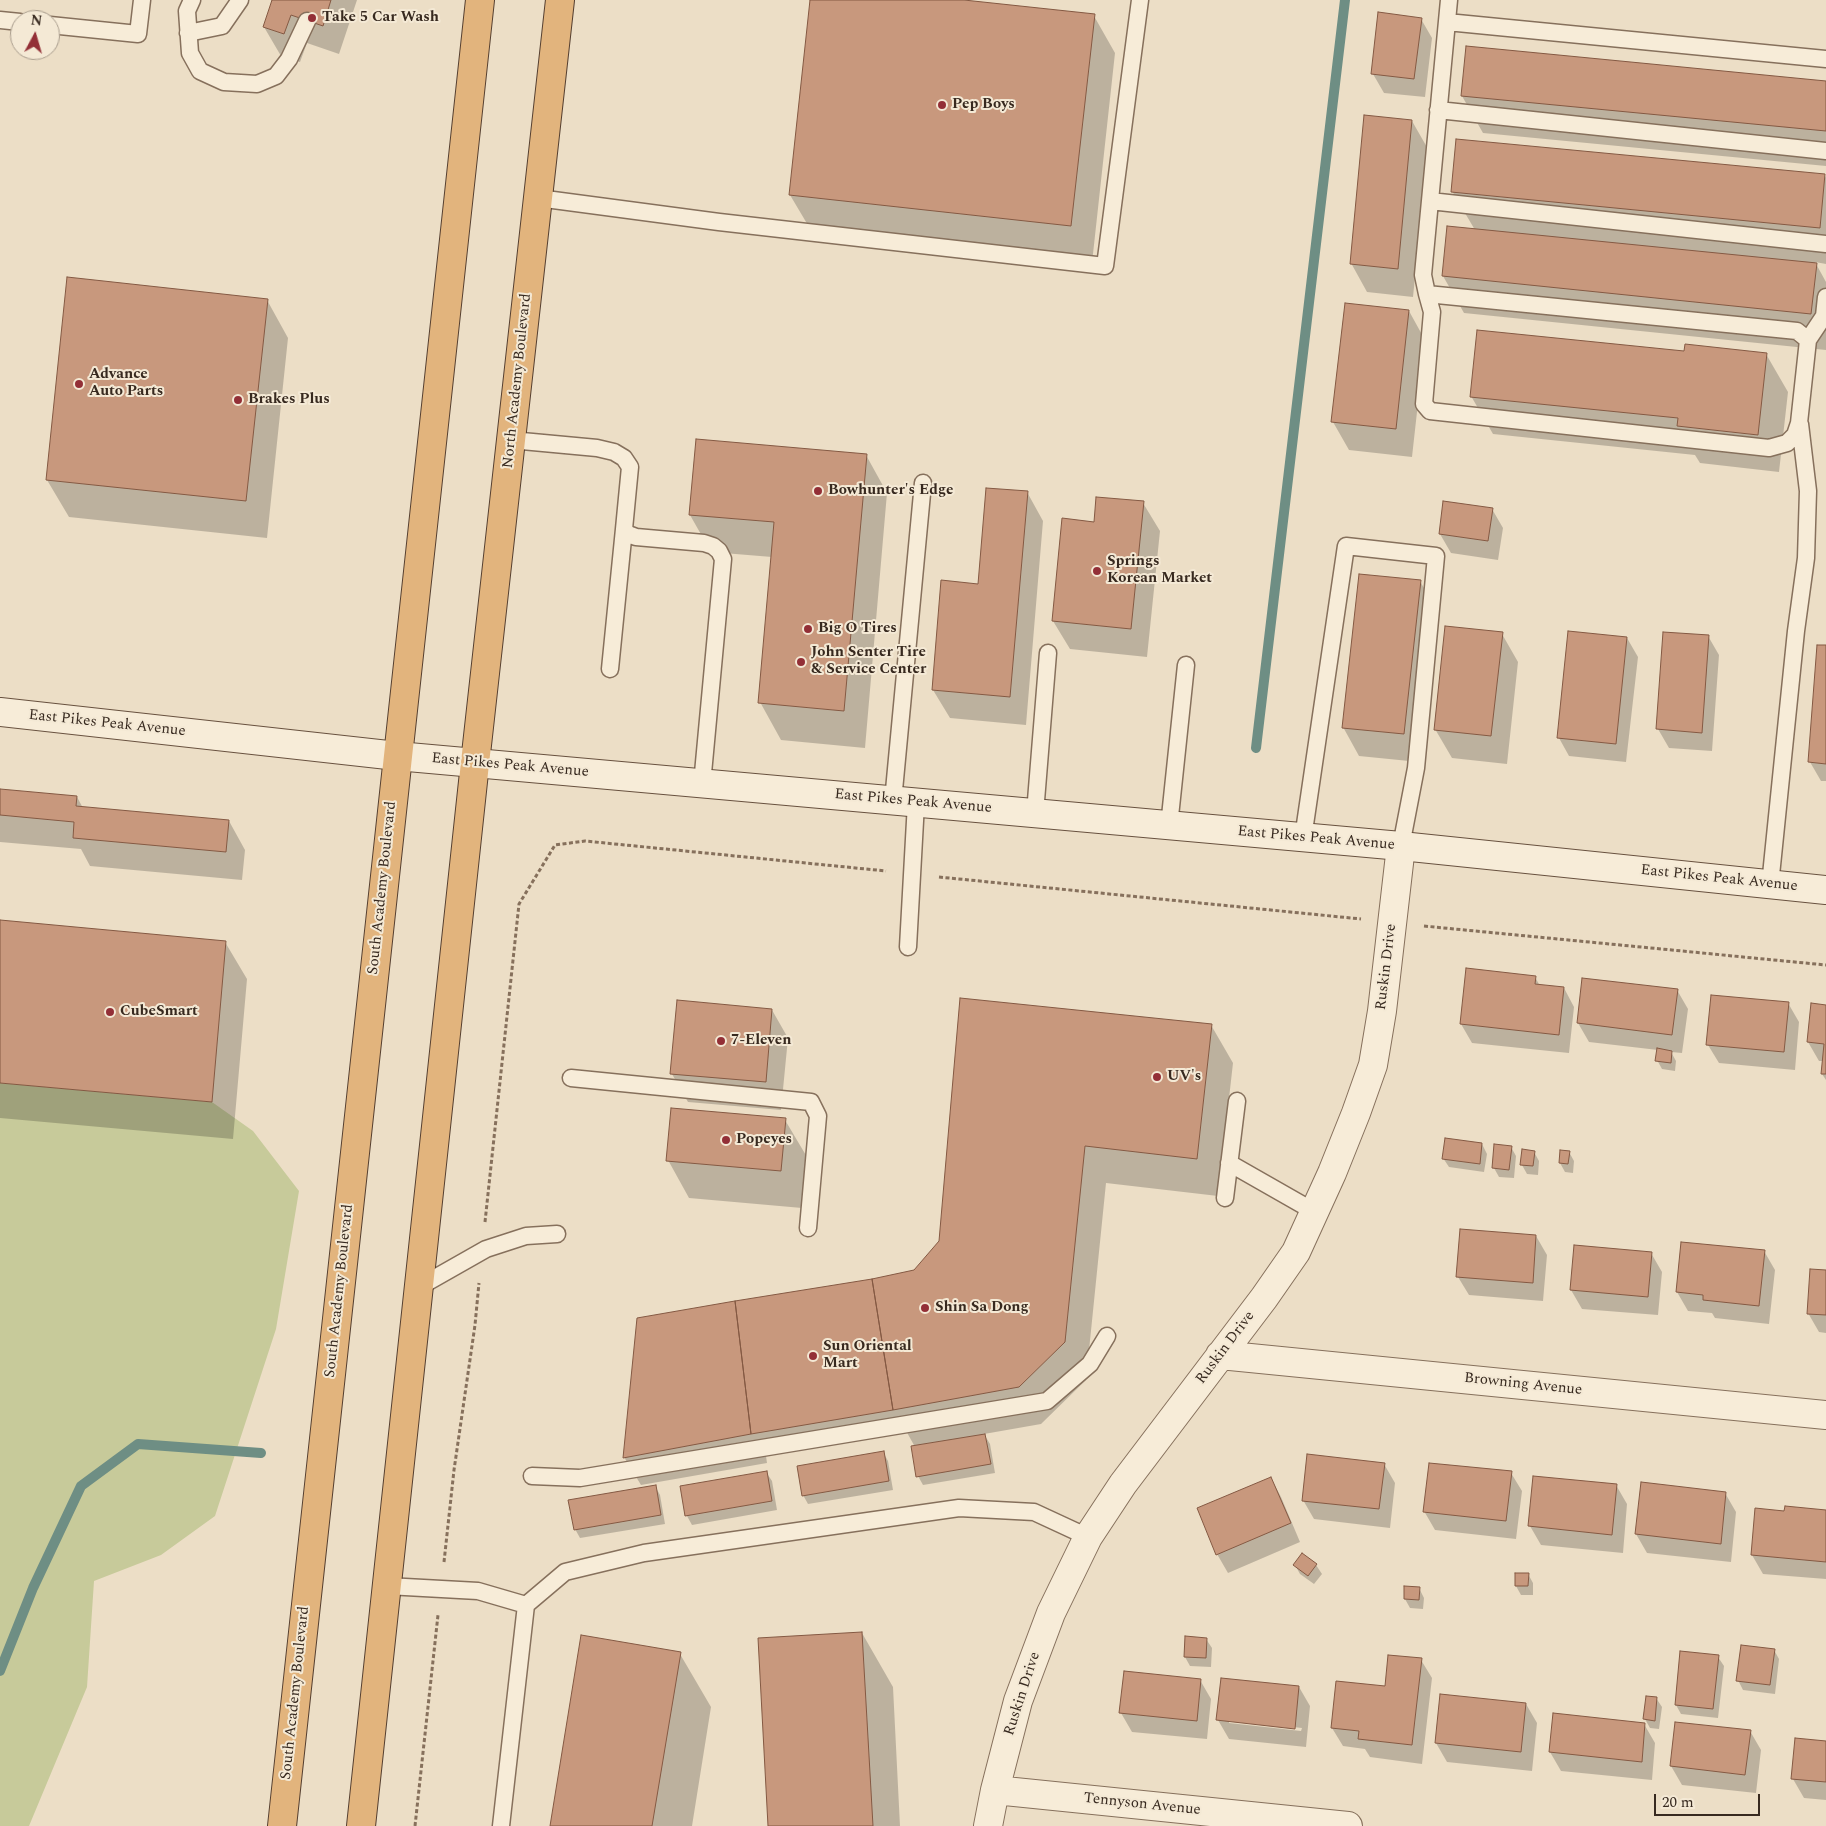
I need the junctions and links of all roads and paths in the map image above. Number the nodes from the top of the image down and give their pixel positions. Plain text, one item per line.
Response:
1 (142, 0) edge
2 (192, 0) edge
3 (240, 0) edge
4 (480, 0) edge
5 (560, 0) edge
6 (1140, 0) edge
7 (1449, 0) edge
8 (307, 21) dead end
9 (1447, 22) junction
10 (60, 26) edge
11 (188, 33) junction
12 (1826, 58) edge
13 (1438, 110) junction
14 (1826, 151) edge
15 (538, 198) junction
16 (1430, 201) junction
17 (1826, 244) edge
18 (1427, 294) junction
19 (1826, 297) edge
20 (1808, 340) junction
21 (1799, 423) junction
22 (511, 440) junction
23 (924, 483) dead end
24 (624, 530) junction
25 (1048, 653) dead end
26 (1186, 665) dead end
27 (610, 669) dead end
28 (0, 712) edge
29 (397, 756) junction
30 (475, 763) junction
31 (702, 784) junction
32 (904, 802) junction
33 (1035, 813) junction
34 (1169, 826) junction
35 (1303, 838) junction
36 (1401, 846) junction
37 (912, 874) junction
38 (1770, 885) junction
39 (1826, 890) edge
40 (1392, 922) junction
41 (908, 947) dead end
42 (1826, 965) edge
43 (571, 1078) dead end
44 (1237, 1101) dead end
45 (1229, 1163) junction
46 (1225, 1198) dead end
47 (1315, 1212) junction
48 (808, 1228) dead end
49 (557, 1234) dead end
50 (482, 1251) junction
51 (419, 1288) junction
52 (1107, 1336) dead end
53 (1220, 1355) junction
54 (1826, 1415) edge
55 (532, 1476) dead end
56 (1088, 1537) junction
57 (387, 1586) junction
58 (441, 1589) junction
59 (526, 1605) junction
60 (995, 1790) junction
61 (282, 1826) edge
62 (361, 1826) edge
63 (415, 1826) edge
64 (501, 1826) edge
65 (988, 1826) edge
66 (1348, 1826) edge

1 - 10 lane
2 - 11 lane
3 - 11 lane
4 - 29 highway
5 - 15 highway, North Academy Boulevard
6 - 15 lane
7 - 9 lane
8 - 11 lane
9 - 12 lane
9 - 13 lane
13 - 14 lane
13 - 16 lane
15 - 22 highway, North Academy Boulevard
16 - 17 lane
16 - 18 lane
18 - 20 lane
18 - 21 lane
19 - 20 lane
20 - 21 lane
21 - 38 lane
22 - 24 lane
22 - 30 highway, North Academy Boulevard
23 - 32 lane
24 - 27 lane
24 - 31 lane
25 - 33 lane
26 - 34 lane
28 - 29 street, East Pikes Peak Avenue
29 - 30 street, East Pikes Peak Avenue
29 - 61 highway, South Academy Boulevard
30 - 31 street, East Pikes Peak Avenue
30 - 51 highway
31 - 32 street, East Pikes Peak Avenue
32 - 33 street, East Pikes Peak Avenue
32 - 37 lane
33 - 34 street, East Pikes Peak Avenue
34 - 35 street, East Pikes Peak Avenue
35 - 36 street, East Pikes Peak Avenue
35 - 36 lane
36 - 38 street, East Pikes Peak Avenue
36 - 40 street, Ruskin Drive
37 - 40 path
37 - 41 lane
37 - 50 path
38 - 39 street, East Pikes Peak Avenue
40 - 42 path
40 - 47 street, Ruskin Drive
43 - 48 lane
44 - 45 lane
45 - 46 lane
45 - 47 lane
47 - 53 street, Ruskin Drive
49 - 50 lane
50 - 51 lane
50 - 58 path
51 - 57 highway
52 - 55 lane
53 - 54 street, Browning Avenue
53 - 56 street, Ruskin Drive
56 - 59 lane
56 - 60 street, Ruskin Drive
57 - 58 lane
57 - 62 highway
58 - 59 lane
58 - 63 path
59 - 64 lane
60 - 65 street, Ruskin Drive
60 - 66 street, Tennyson Avenue

